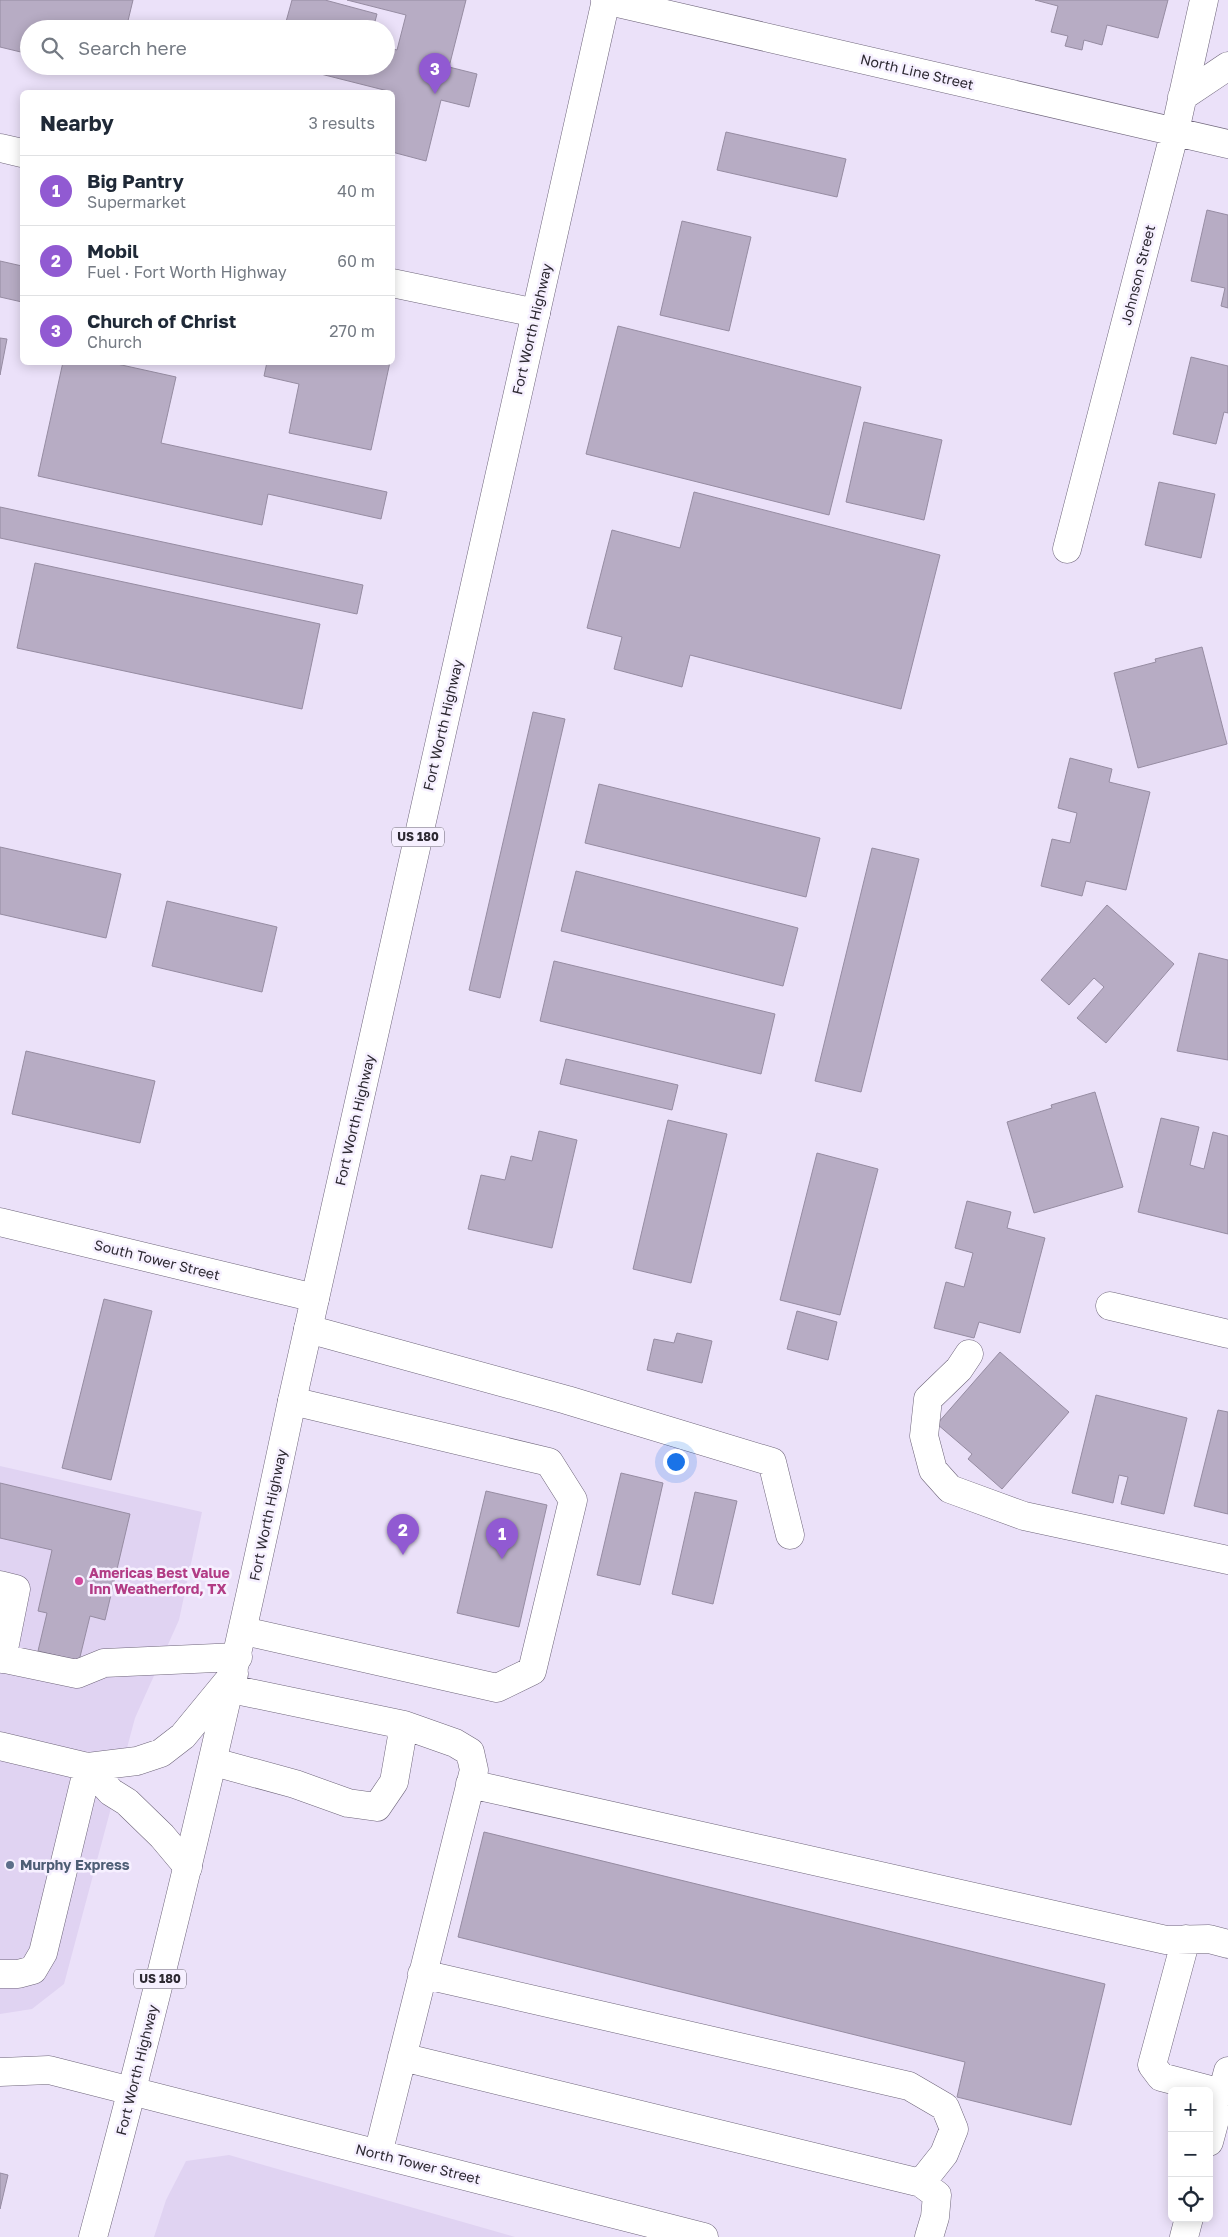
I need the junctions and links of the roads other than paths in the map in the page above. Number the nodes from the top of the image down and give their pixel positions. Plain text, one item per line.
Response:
1 (606, 0) edge
2 (1204, 0) edge
3 (1228, 66) edge
4 (1182, 97) junction
5 (1175, 131) junction
6 (1228, 144) edge
7 (0, 148) edge
8 (20, 153) edge
9 (395, 284) edge
10 (536, 313) junction
11 (1068, 549) dead end
12 (0, 1222) edge
13 (315, 1298) junction
14 (1110, 1306) dead end
15 (308, 1329) junction
16 (1228, 1334) edge
17 (969, 1354) dead end
18 (292, 1401) junction
19 (790, 1535) dead end
20 (1228, 1560) edge
21 (0, 1585) edge
22 (244, 1631) junction
23 (1, 1659) edge
24 (234, 1673) junction
25 (404, 1725) junction
26 (0, 1746) edge
27 (214, 1762) junction
28 (88, 1768) junction
29 (470, 1784) junction
30 (188, 1868) junction
31 (1186, 1939) junction
32 (1228, 1944) edge
33 (0, 1974) edge
34 (422, 1974) junction
35 (0, 2054) edge
36 (402, 2057) junction
37 (49, 2070) junction
38 (0, 2072) edge
39 (133, 2091) junction
40 (1221, 2109) edge
41 (378, 2154) junction
42 (922, 2183) junction
43 (1188, 2222) edge
44 (94, 2237) edge
45 (704, 2237) edge
46 (929, 2237) edge
47 (1184, 2237) edge

1 - 5 street, North Line Street
1 - 10 street, Fort Worth Highway / US 180
2 - 4 street, Johnson Street
3 - 4 street
4 - 5 street, Johnson Street
5 - 6 street, North Line Street
5 - 11 street, Johnson Street
7 - 8 street
9 - 10 street
10 - 13 street, Fort Worth Highway / US 180
12 - 13 street, South Tower Street
13 - 15 street, Fort Worth Highway / US 180
14 - 16 street
15 - 18 street, Fort Worth Highway / US 180
15 - 19 street
17 - 20 street
18 - 22 street, Fort Worth Highway / US 180
18 - 22 street
21 - 23 street
22 - 24 street, Fort Worth Highway / US 180
23 - 24 street
24 - 25 street
24 - 27 street, Fort Worth Highway / US 180
24 - 28 street
25 - 27 street
25 - 29 street
26 - 28 street
27 - 30 street, Fort Worth Highway / US 180
28 - 30 street
28 - 33 street
29 - 31 street
29 - 34 street
30 - 39 street, Fort Worth Highway / US 180
31 - 32 street
31 - 40 street
34 - 36 street
34 - 42 street
35 - 37 street
36 - 41 street
36 - 42 street
37 - 38 street
37 - 39 street, North Tower Street
39 - 41 street, North Tower Street
39 - 44 street, Fort Worth Highway / US 180
41 - 45 street, North Tower Street
42 - 46 street
43 - 47 street

